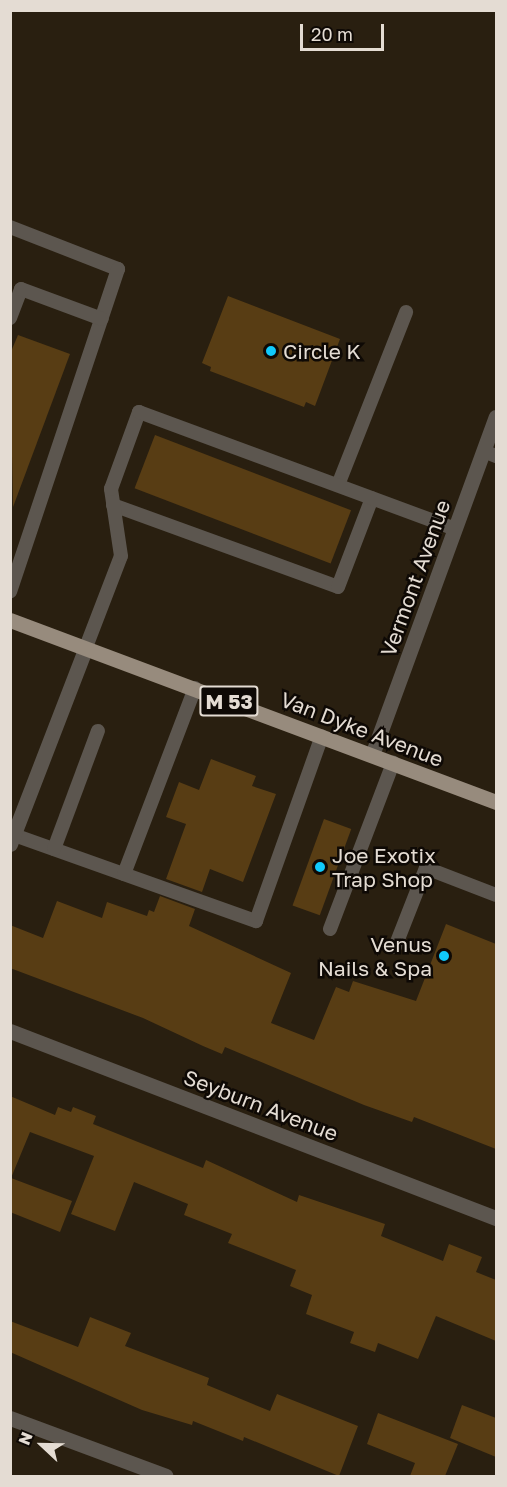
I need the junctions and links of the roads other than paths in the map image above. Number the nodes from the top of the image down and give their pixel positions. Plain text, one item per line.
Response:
1 (10, 227) edge
2 (406, 312) dead end
3 (10, 318) edge
4 (102, 319) junction
5 (496, 417) edge
6 (490, 454) edge
7 (338, 485) junction
8 (372, 498) junction
9 (113, 505) junction
10 (455, 529) junction
11 (10, 591) edge
12 (10, 620) edge
13 (86, 647) junction
14 (195, 688) junction
15 (98, 731) dead end
16 (322, 736) junction
17 (372, 755) junction
18 (393, 763) junction
19 (496, 802) edge
20 (12, 839) edge
21 (54, 849) junction
22 (124, 874) junction
23 (496, 895) edge
24 (330, 929) dead end
25 (395, 947) dead end
26 (10, 1031) edge
27 (496, 1218) edge
28 (10, 1419) edge
29 (166, 1476) edge

1 - 4 lane
2 - 7 lane
3 - 4 lane
4 - 11 lane
5 - 6 street, Vermont Avenue
6 - 10 street, Vermont Avenue
7 - 8 lane
7 - 9 lane
8 - 9 lane
8 - 10 lane
9 - 13 lane
10 - 17 street, Vermont Avenue
12 - 13 main road, Van Dyke Avenue / M 53
13 - 14 main road, Van Dyke Avenue / M 53
13 - 20 street
14 - 16 main road, Van Dyke Avenue / M 53
14 - 22 lane
15 - 21 lane
16 - 17 main road, Van Dyke Avenue / M 53
16 - 22 lane
17 - 18 main road, Van Dyke Avenue / M 53
18 - 19 main road, Van Dyke Avenue / M 53
18 - 24 lane
20 - 21 lane
21 - 22 lane
23 - 25 lane
26 - 27 street, Seyburn Avenue
28 - 29 street

